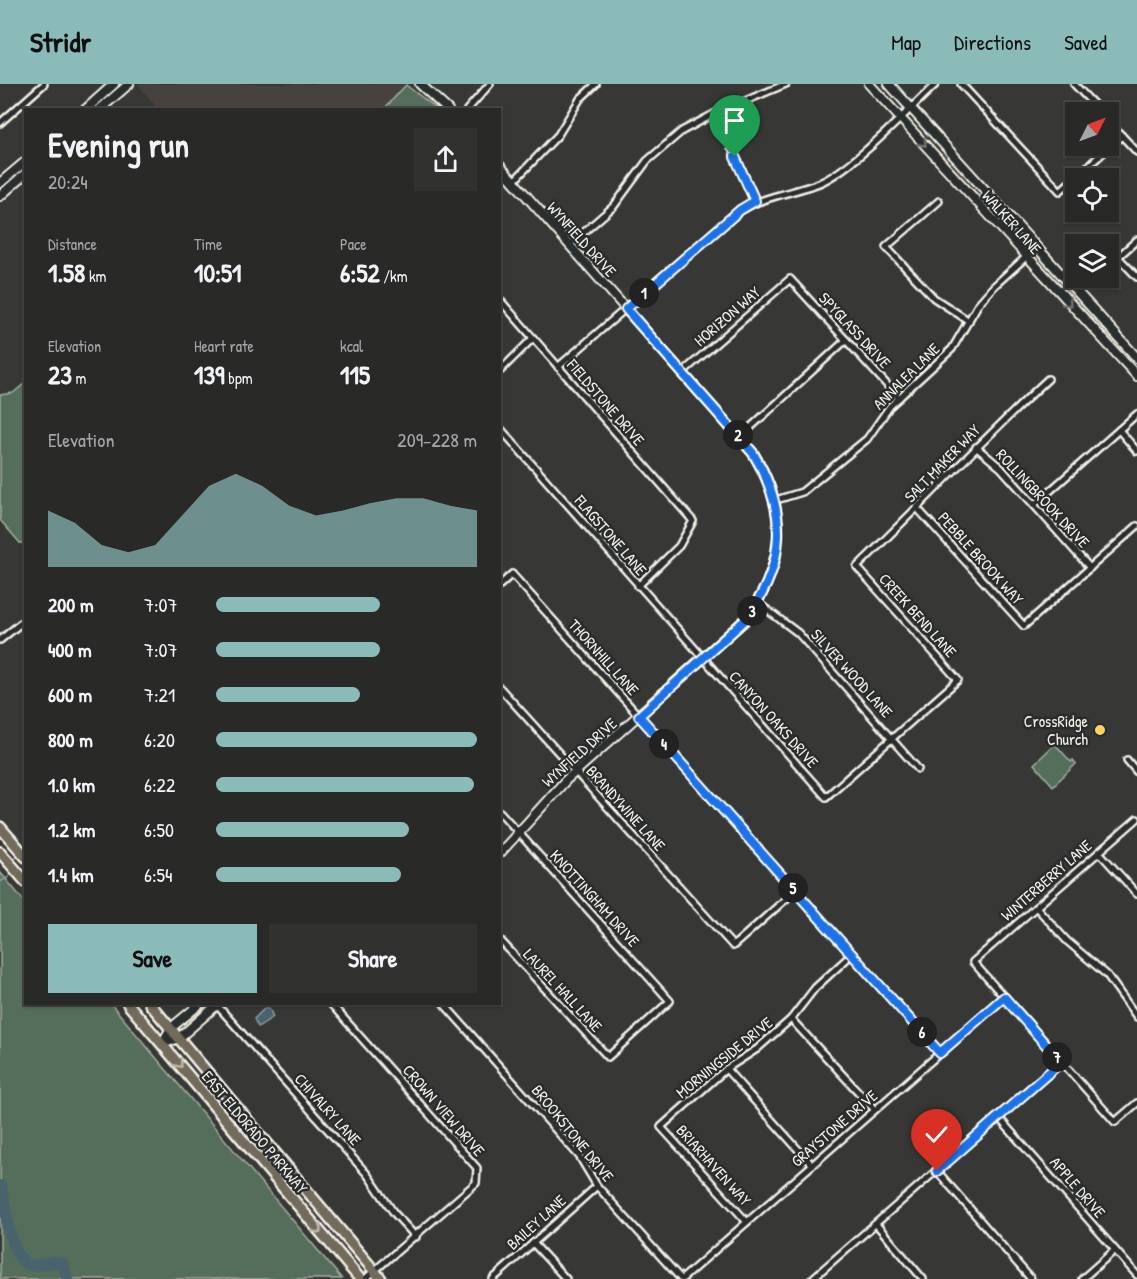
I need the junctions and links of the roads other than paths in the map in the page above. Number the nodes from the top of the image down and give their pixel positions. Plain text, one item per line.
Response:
1 (44, 84) edge
2 (114, 84) edge
3 (129, 84) edge
4 (420, 84) edge
5 (490, 84) edge
6 (596, 84) edge
7 (786, 84) edge
8 (870, 84) edge
9 (875, 84) edge
10 (889, 84) edge
11 (936, 84) edge
12 (961, 84) edge
13 (1074, 84) edge
14 (1091, 102) edge
15 (87, 108) edge
16 (101, 108) edge
17 (446, 108) edge
18 (469, 108) edge
19 (905, 112) junction
20 (716, 113) junction
21 (0, 123) edge
22 (1119, 133) edge
23 (1122, 136) junction
24 (1137, 152) edge
25 (24, 163) edge
26 (501, 167) edge
27 (24, 175) edge
28 (513, 182) junction
29 (0, 183) edge
30 (0, 196) edge
31 (755, 201) junction
32 (939, 201) dead end
33 (1137, 240) edge
34 (569, 245) junction
35 (1034, 249) junction
36 (1025, 257) junction
37 (1137, 277) edge
38 (790, 279) joint
39 (501, 301) edge
40 (626, 309) junction
41 (969, 321) junction
42 (533, 338) junction
43 (846, 340) junction
44 (1116, 353) junction
45 (1137, 357) edge
46 (558, 367) junction
47 (501, 370) edge
48 (1137, 370) edge
49 (683, 372) junction
50 (1137, 376) edge
51 (1048, 379) dead end
52 (899, 398) junction
53 (1137, 414) edge
54 (501, 429) edge
55 (1119, 430) junction
56 (740, 437) junction
57 (976, 447) junction
58 (1137, 451) edge
59 (776, 500) junction
60 (1034, 505) junction
61 (917, 508) junction
62 (1137, 526) edge
63 (857, 567) joint
64 (1090, 568) junction
65 (501, 584) edge
66 (638, 586) junction
67 (758, 603) junction
68 (24, 621) edge
69 (0, 640) edge
70 (702, 660) junction
71 (501, 689) edge
72 (639, 716) junction
73 (892, 739) junction
74 (1127, 760) dead end
75 (918, 769) dead end
76 (576, 772) junction
77 (1137, 772) edge
78 (501, 813) edge
79 (1137, 819) edge
80 (0, 827) edge
81 (518, 832) junction
82 (0, 852) edge
83 (501, 852) edge
84 (1100, 852) junction
85 (24, 855) edge
86 (24, 880) edge
87 (795, 891) junction
88 (1137, 894) edge
89 (1036, 907) junction
90 (501, 941) edge
91 (852, 954) junction
92 (1004, 997) junction
93 (129, 1005) edge
94 (151, 1005) edge
95 (199, 1005) edge
96 (216, 1005) edge
97 (218, 1005) edge
98 (333, 1005) edge
99 (445, 1005) edge
100 (1137, 1017) edge
101 (791, 1019) junction
102 (171, 1028) junction
103 (179, 1038) junction
104 (162, 1044) junction
105 (940, 1053) junction
106 (608, 1058) joint
107 (1061, 1062) junction
108 (726, 1069) junction
109 (1137, 1103) edge
110 (875, 1110) junction
111 (999, 1118) junction
112 (661, 1127) joint
113 (812, 1165) junction
114 (937, 1171) junction
115 (597, 1186) junction
116 (747, 1222) junction
117 (876, 1224) junction
118 (416, 1237) junction
119 (533, 1243) junction
120 (1115, 1250) junction
121 (375, 1271) junction
122 (1137, 1275) edge
123 (360, 1279) edge
124 (365, 1279) edge
125 (381, 1279) edge
126 (493, 1279) edge
127 (566, 1279) edge
128 (682, 1279) edge
129 (812, 1279) edge
130 (923, 1279) edge
131 (1031, 1279) edge
132 (1082, 1279) edge

1 - 21 street
2 - 15 street
3 - 16 street
4 - 17 street
5 - 18 street
6 - 28 street
7 - 20 street
8 - 19 street, WALKER LANE
9 - 19 street
10 - 19 street, WALKER LANE
11 - 19 street
12 - 23 street
13 - 14 street
19 - 31 street
19 - 35 street, WALKER LANE
19 -> 36 street, WALKER LANE
20 - 31 street
20 - 34 street
22 - 23 street
23 - 24 street
25 - 29 street
26 - 28 street, WYNFIELD DRIVE
27 - 30 street
28 - 34 street, WYNFIELD DRIVE
31 - 40 street
32 - 41 street
33 - 37 street
34 - 40 street, WYNFIELD DRIVE
35 - 36 street, ANNALEA LANE
35 - 45 street, WALKER LANE
36 - 41 street, ANNALEA LANE
36 -> 44 street, WALKER LANE
38 - 43 street, SPYGLASS DRIVE
38 - 49 street, HORIZON WAY
39 - 42 street, FIELDSTONE DRIVE
40 - 46 street
40 - 49 street, WYNFIELD DRIVE
41 - 52 street, ANNALEA LANE
42 - 46 street, FIELDSTONE DRIVE
42 - 47 street
43 - 52 street, SPYGLASS DRIVE
43 - 56 street
44 - 48 street
44 - 50 street, WALKER LANE
46 - 66 street, FIELDSTONE DRIVE
49 - 56 street, WYNFIELD DRIVE
51 - 57 street, SALT MAKER WAY
52 - 59 street, ANNALEA LANE
53 - 55 street
54 - 66 street, FLAGSTONE LANE
55 - 58 street
55 - 60 street
56 - 59 street, WYNFIELD DRIVE
57 - 60 street, ROLLINGBROOK DRIVE
57 - 61 street, SALT MAKER WAY
59 - 67 street, WYNFIELD DRIVE
60 - 64 street, ROLLINGBROOK DRIVE
61 - 63 street, SALT MAKER WAY
61 - 64 street, PEBBLE BROOK WAY
62 - 64 street
63 - 73 street, CREEK BEND LANE
65 - 72 street, THORNHILL LANE
66 - 70 street, FLAGSTONE LANE
67 - 70 street, WYNFIELD DRIVE
67 - 73 street, SILVER WOOD LANE
68 - 69 street
70 - 72 street, WYNFIELD DRIVE
70 - 73 street, CANYON OAKS DRIVE
71 - 76 street, BRANDYWINE LANE
72 - 76 street, WYNFIELD DRIVE
72 - 87 street, THORNHILL LANE
73 - 75 street, SILVER WOOD LANE
74 - 77 street
76 - 81 street, WYNFIELD DRIVE
76 - 87 street, BRANDYWINE LANE
78 - 81 street, KNOTTINGHAM DRIVE
79 - 84 street, WINTERBERRY LANE
80 - 85 main road
81 - 83 street, WYNFIELD DRIVE
81 - 106 street, KNOTTINGHAM DRIVE
82 - 86 main road
84 - 88 street
84 - 89 street, WINTERBERRY LANE
87 - 91 street, THORNHILL LANE
89 - 92 street, WINTERBERRY LANE
89 - 100 street
90 - 106 street, LAUREL HALL LANE
91 - 101 street, MORNINGSIDE DRIVE
91 - 105 street, THORNHILL LANE
92 - 105 street, GRAYSTONE DRIVE
92 - 107 street
93 - 104 main road, EAST ELDORADO PARKWAY
94 - 102 main road, EAST ELDORADO PARKWAY
95 - 102 street
96 - 103 street
97 - 118 street, CHIVALRY LANE
98 - 118 street, CROWN VIEW DRIVE
99 - 115 street, BROOKSTONE DRIVE
101 - 108 street, MORNINGSIDE DRIVE
101 - 110 street
102 - 103 main road, EAST ELDORADO PARKWAY
102 - 104 street
103 - 104 street
103 - 121 main road, EAST ELDORADO PARKWAY
104 -> 123 main road, EAST ELDORADO PARKWAY
105 - 110 street, GRAYSTONE DRIVE
107 - 109 street
107 - 111 street
108 - 112 street, MORNINGSIDE DRIVE
108 - 113 street
110 - 113 street, GRAYSTONE DRIVE
111 - 114 street
111 - 120 street, APPLE DRIVE
112 - 116 street, BRIARHAVEN WAY
113 - 116 street, GRAYSTONE DRIVE
114 - 117 street
114 - 131 street
115 - 119 street, BAILEY LANE
115 - 128 street, BROOKSTONE DRIVE
116 - 128 street, GRAYSTONE DRIVE
117 - 129 street
117 - 130 street
118 - 121 street, CROWN VIEW DRIVE
119 - 126 street, BAILEY LANE
119 - 127 street
120 - 122 street, APPLE DRIVE
120 - 132 street
121 - 124 street, CROWN VIEW DRIVE
121 - 125 main road, EAST ELDORADO PARKWAY

